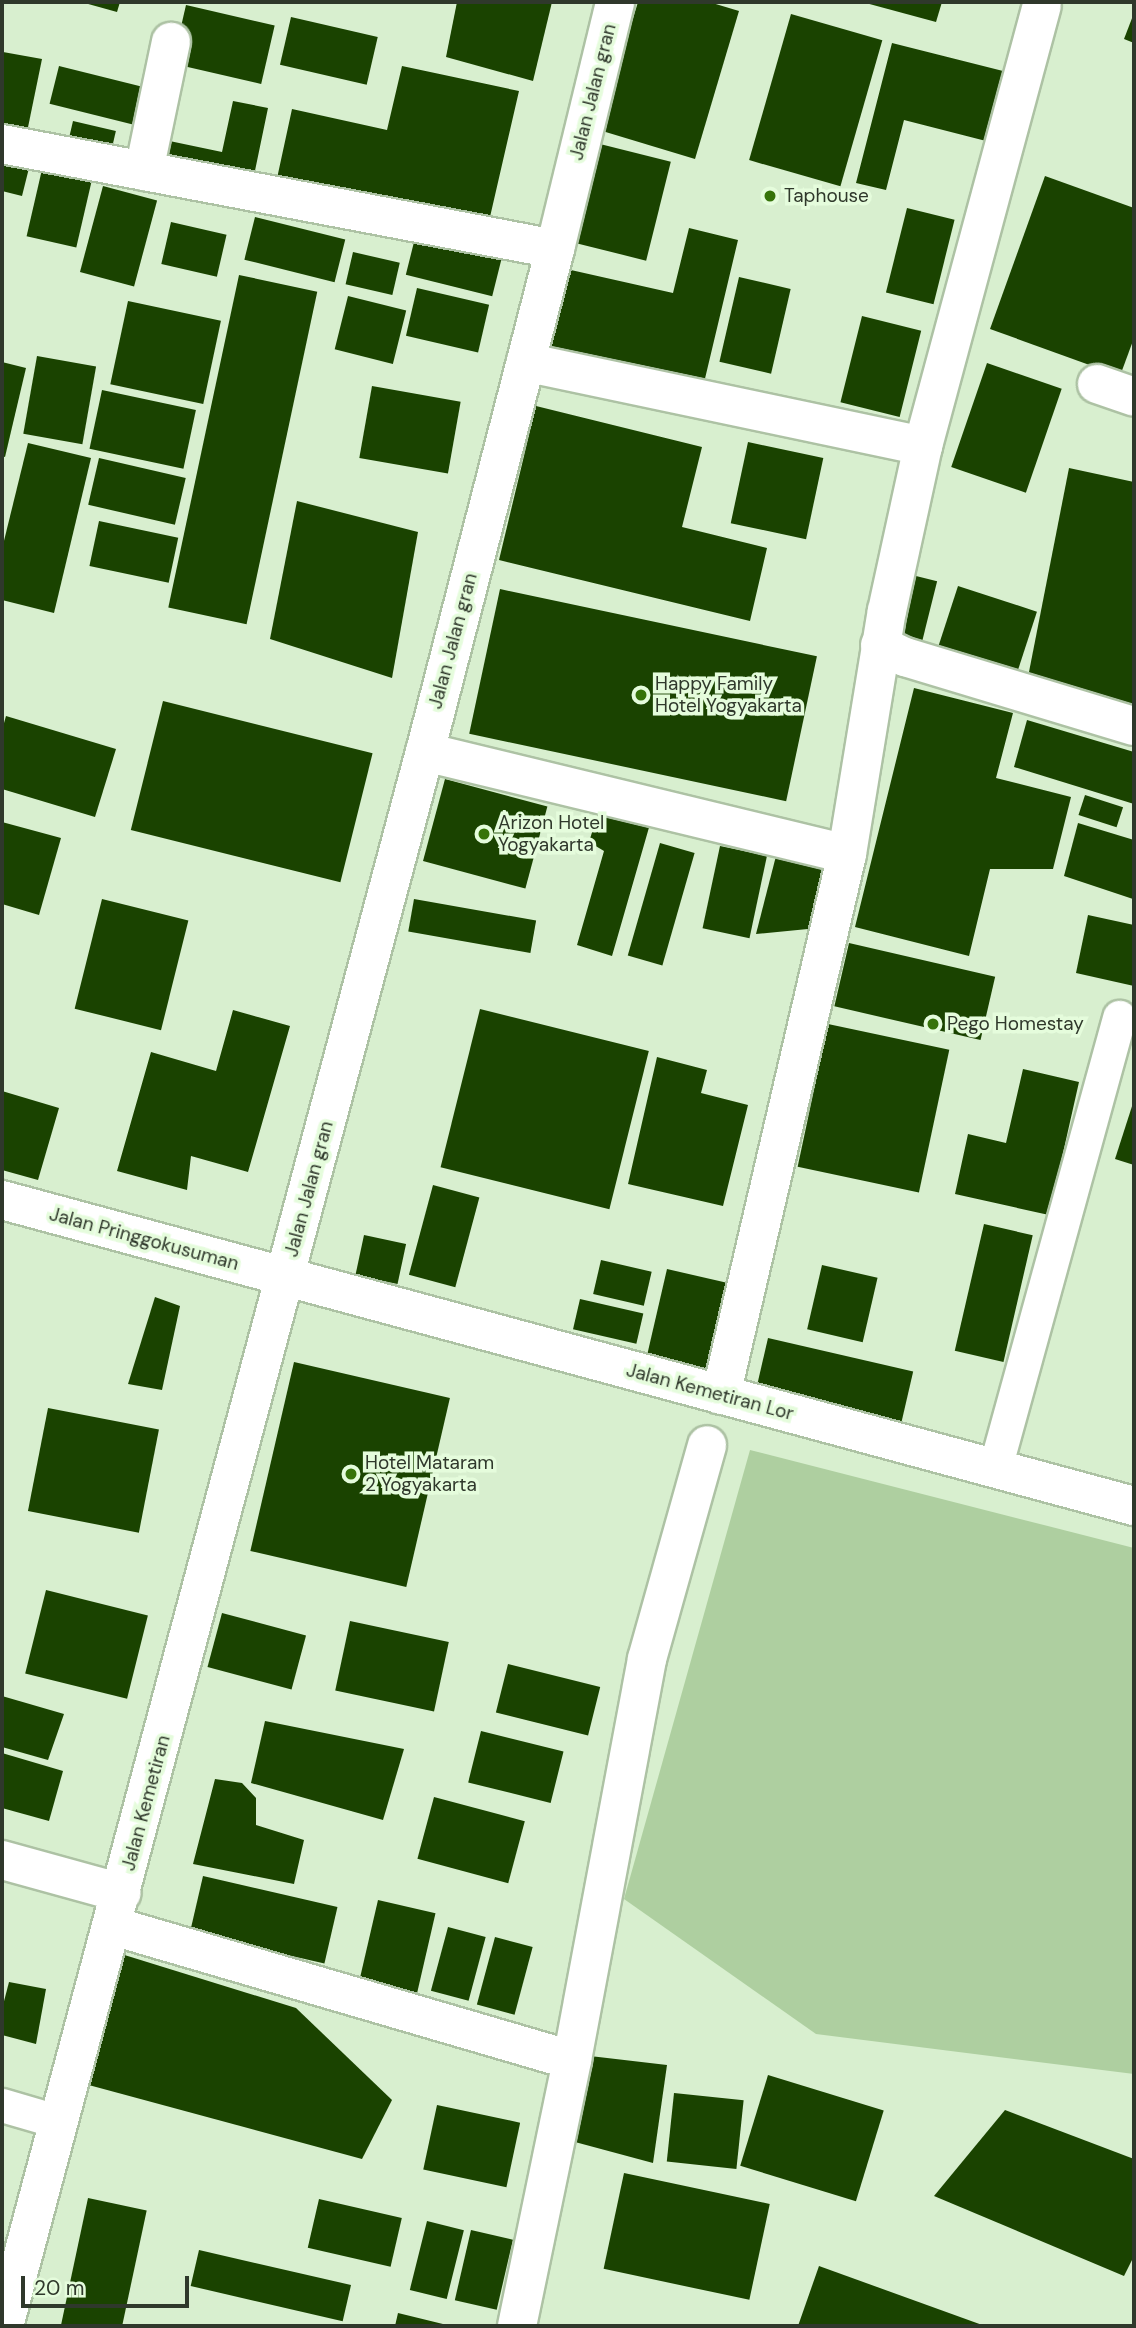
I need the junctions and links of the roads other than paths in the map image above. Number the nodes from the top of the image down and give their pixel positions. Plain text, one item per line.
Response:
1 (615, 2) edge
2 (1042, 6) dead end
3 (171, 42) dead end
4 (2, 144) edge
5 (144, 171) junction
6 (555, 249) junction
7 (526, 362) junction
8 (1097, 384) dead end
9 (1134, 397) edge
10 (923, 446) junction
11 (880, 645) junction
12 (1134, 726) edge
13 (425, 752) junction
14 (846, 854) junction
15 (1119, 1017) dead end
16 (2, 1200) edge
17 (285, 1279) junction
18 (721, 1395) junction
19 (707, 1445) dead end
20 (995, 1468) junction
21 (1134, 1506) edge
22 (2, 1860) edge
23 (117, 1910) junction
24 (572, 2060) junction
25 (2, 2105) edge
26 (60, 2122) junction
27 (4, 2326) edge
28 (517, 2326) edge

1 - 6 street, Jalan Jalan gran
2 - 10 street
3 - 5 street
4 - 5 street
5 - 6 street
6 - 7 street, Jalan Jalan gran
7 - 10 street
7 - 13 street, Jalan Jalan gran
8 - 9 street
10 - 11 street
11 - 12 street
11 - 14 street
13 - 14 street
13 - 17 street, Jalan Jalan gran
14 - 18 street
15 - 20 lane
16 - 17 street, Jalan Pringgokusuman
17 - 18 street, Jalan Kemetiran Lor
17 - 23 street, Jalan Kemetiran
18 - 20 street, Jalan Kemetiran Lor
19 - 24 street
20 - 21 street, Jalan Kemetiran Lor
22 - 23 street
23 - 24 street
23 - 26 street, Jalan Kemetiran
24 - 28 street
25 - 26 lane
26 - 27 street, Jalan Kemetiran

